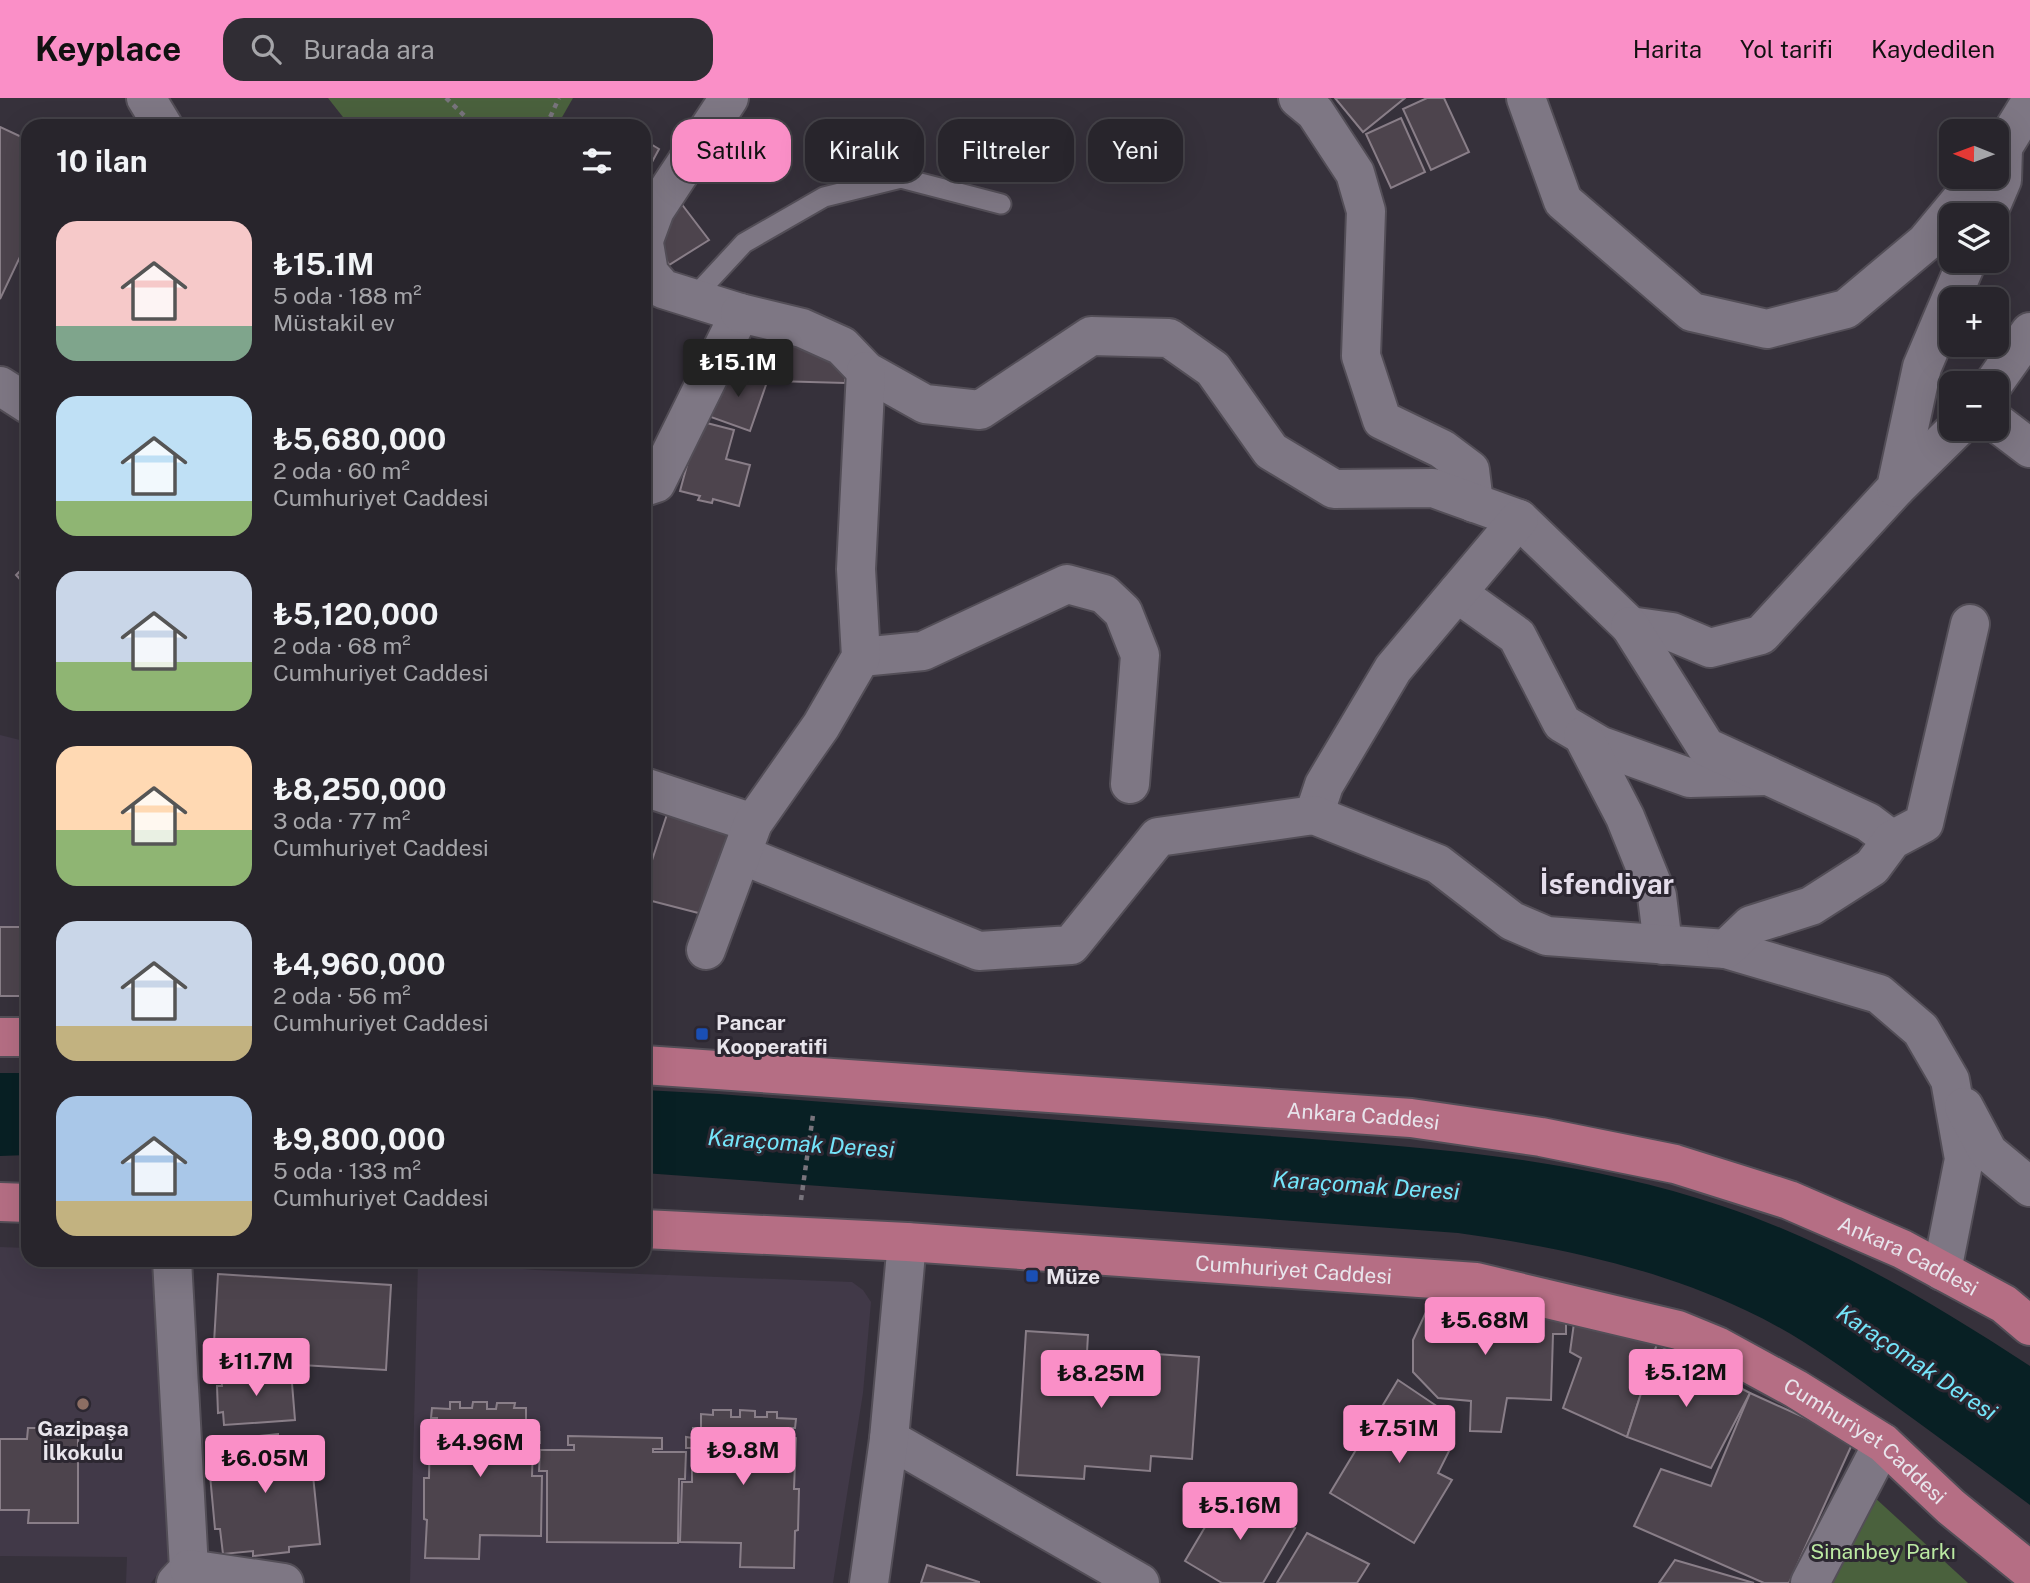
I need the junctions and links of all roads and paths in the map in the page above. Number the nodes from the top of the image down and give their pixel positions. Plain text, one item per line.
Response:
1 (146, 98) edge
2 (446, 98) edge
3 (559, 98) edge
4 (729, 98) edge
5 (1298, 98) edge
6 (1526, 98) edge
7 (2030, 103) edge
8 (159, 119) edge
9 (468, 119) edge
10 (549, 119) edge
11 (2009, 136) edge
12 (1970, 189) edge
13 (1001, 204) dead end
14 (651, 222) edge
15 (1962, 273) edge
16 (651, 275) edge
17 (693, 298) junction
18 (740, 313) junction
19 (2030, 331) edge
20 (866, 371) junction
21 (2002, 371) edge
22 (0, 386) edge
23 (21, 400) edge
24 (2009, 432) edge
25 (1944, 441) edge
26 (2030, 448) edge
27 (651, 484) edge
28 (1896, 488) junction
29 (1474, 503) junction
30 (1519, 519) junction
31 (1457, 593) junction
32 (1970, 624) dead end
33 (1630, 626) junction
34 (861, 657) junction
35 (1583, 736) junction
36 (1768, 776) junction
37 (1130, 784) dead end
38 (651, 790) edge
39 (1314, 815) junction
40 (748, 839) junction
41 (1892, 840) junction
42 (1663, 945) junction
43 (1726, 949) junction
44 (706, 950) dead end
45 (0, 1037) edge
46 (21, 1037) edge
47 (651, 1060) edge
48 (1950, 1080) junction
49 (813, 1111) dead end
50 (2030, 1187) edge
51 (0, 1202) edge
52 (21, 1203) edge
53 (800, 1207) dead end
54 (651, 1229) edge
55 (908, 1242) junction
56 (172, 1267) edge
57 (1942, 1271) junction
58 (2030, 1326) edge
59 (889, 1439) junction
60 (1883, 1443) junction
61 (2030, 1571) edge
62 (182, 1576) edge
63 (284, 1583) edge
64 (869, 1583) edge
65 (1140, 1583) edge
66 (1810, 1583) edge

1 - 8 street
2 - 9 path
3 - 10 path
4 - 14 street
5 - 29 street
6 - 12 street
7 - 11 street
13 - 17 lane
15 - 28 street
16 - 17 street
17 - 18 street
18 - 20 street
18 - 27 street
19 - 21 street
20 - 29 street
20 - 34 street
22 - 23 street
24 - 26 street
25 - 28 street
28 - 33 street
29 - 30 street
30 - 31 street
30 - 33 street
31 - 35 street
31 - 39 street
32 - 41 street
33 - 36 street
34 - 37 street
34 - 40 street
35 - 36 street
35 - 42 street
36 - 41 street
38 - 40 street
39 - 40 street
39 - 42 street
40 - 44 street
41 - 43 street
42 - 43 street
43 - 48 street
45 - 46 main road
47 - 57 main road, Ankara Caddesi
48 - 50 street
48 - 57 street
49 - 53 path
51 - 52 main road
54 - 55 main road, Cumhuriyet Caddesi
55 - 59 street
55 - 60 main road, Cumhuriyet Caddesi
56 - 62 street
57 - 58 main road, Ankara Caddesi
59 - 64 street
59 - 65 street
60 - 61 main road, Cumhuriyet Caddesi
60 - 66 street
62 - 63 street

